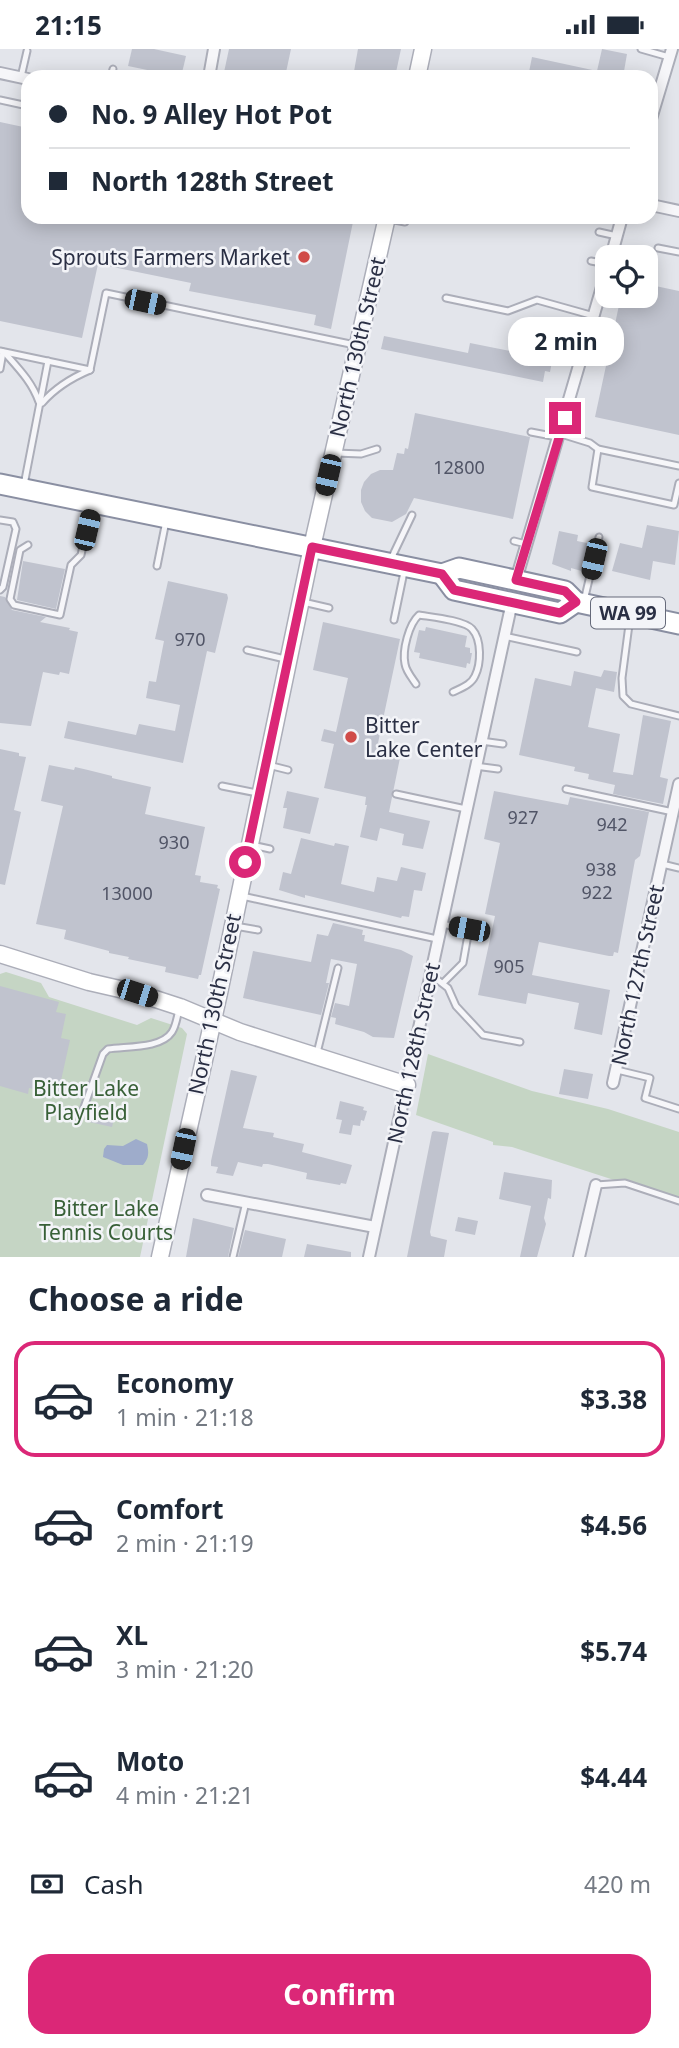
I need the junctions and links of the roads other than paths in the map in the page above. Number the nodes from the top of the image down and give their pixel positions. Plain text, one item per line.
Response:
1 (215, 49) edge
2 (423, 49) edge
3 (641, 49) edge
4 (27, 51) dead end
5 (671, 53) edge
6 (26, 70) edge
7 (210, 70) edge
8 (418, 70) edge
9 (0, 73) edge
10 (21, 77) edge
11 (658, 96) edge
12 (0, 100) edge
13 (21, 104) edge
14 (658, 206) edge
15 (679, 211) edge
16 (386, 224) edge
17 (620, 224) edge
18 (599, 232) dead end
19 (617, 236) junction
20 (614, 245) edge
21 (658, 247) dead end
22 (679, 252) edge
23 (591, 261) dead end
24 (595, 262) edge
25 (446, 298) dead end
26 (596, 308) edge
27 (594, 316) junction
28 (357, 346) junction
29 (2, 351) edge
30 (48, 361) junction
31 (0, 369) edge
32 (90, 370) junction
33 (40, 405) junction
34 (531, 432) dead end
35 (560, 436) junction
36 (377, 449) dead end
37 (598, 449) junction
38 (333, 452) junction
39 (679, 466) edge
40 (679, 483) edge
41 (0, 484) edge
42 (23, 488) junction
43 (93, 503) junction
44 (412, 515) dead end
45 (167, 518) junction
46 (0, 520) edge
47 (599, 537) dead end
48 (514, 541) dead end
49 (526, 544) junction
50 (29, 545) dead end
51 (312, 547) junction
52 (397, 565) junction
53 (157, 566) dead end
54 (442, 574) junction
55 (516, 580) junction
56 (0, 590) edge
57 (300, 601) junction
58 (512, 602) junction
59 (580, 603) junction
60 (329, 608) dead end
61 (631, 614) junction
62 (394, 620) dead end
63 (679, 624) edge
64 (504, 636) junction
65 (247, 650) dead end
66 (577, 652) dead end
67 (288, 660) junction
68 (416, 684) dead end
69 (453, 692) dead end
70 (679, 716) edge
71 (481, 741) junction
72 (503, 744) dead end
73 (265, 765) junction
74 (475, 766) junction
75 (498, 769) dead end
76 (288, 770) dead end
77 (679, 784) edge
78 (222, 786) dead end
79 (566, 789) dead end
80 (260, 794) junction
81 (396, 794) dead end
82 (466, 809) junction
83 (673, 812) junction
84 (249, 845) junction
85 (270, 849) dead end
86 (661, 864) junction
87 (679, 868) edge
88 (238, 895) junction
89 (441, 923) junction
90 (232, 925) junction
91 (258, 930) dead end
92 (437, 939) junction
93 (0, 954) edge
94 (338, 968) dead end
95 (430, 974) junction
96 (443, 983) junction
97 (180, 1007) junction
98 (212, 1020) junction
99 (520, 1041) dead end
100 (316, 1056) junction
101 (617, 1070) junction
102 (613, 1083) dead end
103 (407, 1084) junction
104 (679, 1109) edge
105 (83, 1110) dead end
106 (596, 1185) joint
107 (207, 1195) dead end
108 (679, 1201) edge
109 (246, 1202) junction
110 (375, 1227) junction
111 (160, 1257) edge
112 (233, 1257) edge
113 (369, 1257) edge
114 (579, 1257) edge

1 - 7 street
2 - 8 main road
3 - 5 lane
4 - 6 lane
5 - 11 street
9 - 10 street
12 - 13 lane
14 - 15 street
16 - 28 main road, North 130th Street
17 - 19 street
18 - 19 lane
19 - 20 street
21 - 22 lane
23 - 24 lane
25 - 27 lane
26 - 27 street
27 - 35 street
28 - 32 lane
28 - 38 main road, North 130th Street
29 - 30 lane
29 - 31 lane
29 - 33 lane
30 - 32 lane
30 - 33 lane
32 - 33 lane
33 - 42 lane
34 - 35 lane
35 - 37 lane
35 - 49 street
36 - 38 lane
37 - 39 lane
37 - 40 lane
38 - 51 main road, North 130th Street
41 - 42 highway, WA 99
42 - 43 highway, WA 99
43 - 45 highway, WA 99
43 - 50 lane
44 - 52 lane
45 - 51 highway, WA 99
45 - 53 lane
46 - 56 lane
47 - 59 lane
48 - 49 lane
49 - 55 street
51 - 52 highway, WA 99
51 - 57 main road, North 130th Street
52 - 54 highway, WA 99
52 - 62 lane
54 - 55 highway, WA 99
54 - 58 highway, WA 99
55 - 59 highway, WA 99
57 - 60 lane
57 - 67 main road, North 130th Street
58 - 59 highway, WA 99
58 - 64 street, North 128th Street
59 - 61 highway, WA 99
61 - 63 highway, WA 99
61 - 70 lane
64 - 66 lane
64 - 71 street, North 128th Street
65 - 67 lane
67 - 73 main road, North 130th Street
68 - 69 lane
71 - 72 lane
71 - 74 street, North 128th Street
73 - 76 lane
73 - 80 main road, North 130th Street
74 - 75 lane
74 - 82 street, North 128th Street
77 - 83 street, North 127th Street
78 - 80 lane
79 - 83 lane
80 - 84 main road, North 130th Street
81 - 82 lane
82 - 89 street, North 128th Street
83 - 86 street, North 127th Street
84 - 85 lane
84 - 88 main road, North 130th Street
86 - 87 lane
86 - 101 street, North 127th Street
88 - 90 main road, North 130th Street
88 - 92 lane
89 - 92 street, North 128th Street
89 - 96 lane
90 - 91 lane
90 - 98 main road, North 130th Street
92 - 95 street, North 128th Street
93 - 97 main road
94 - 100 lane
95 - 96 lane
95 - 103 street, North 128th Street
96 - 99 lane
97 - 98 main road
97 - 105 lane
98 - 100 main road
98 - 111 main road, North 130th Street
100 - 103 main road
101 - 102 street, North 127th Street
101 - 104 lane
103 - 110 street, North 128th Street
106 - 108 lane
106 - 114 street
107 - 109 street
109 - 110 street
109 - 112 lane
110 - 113 street, North 128th Street

